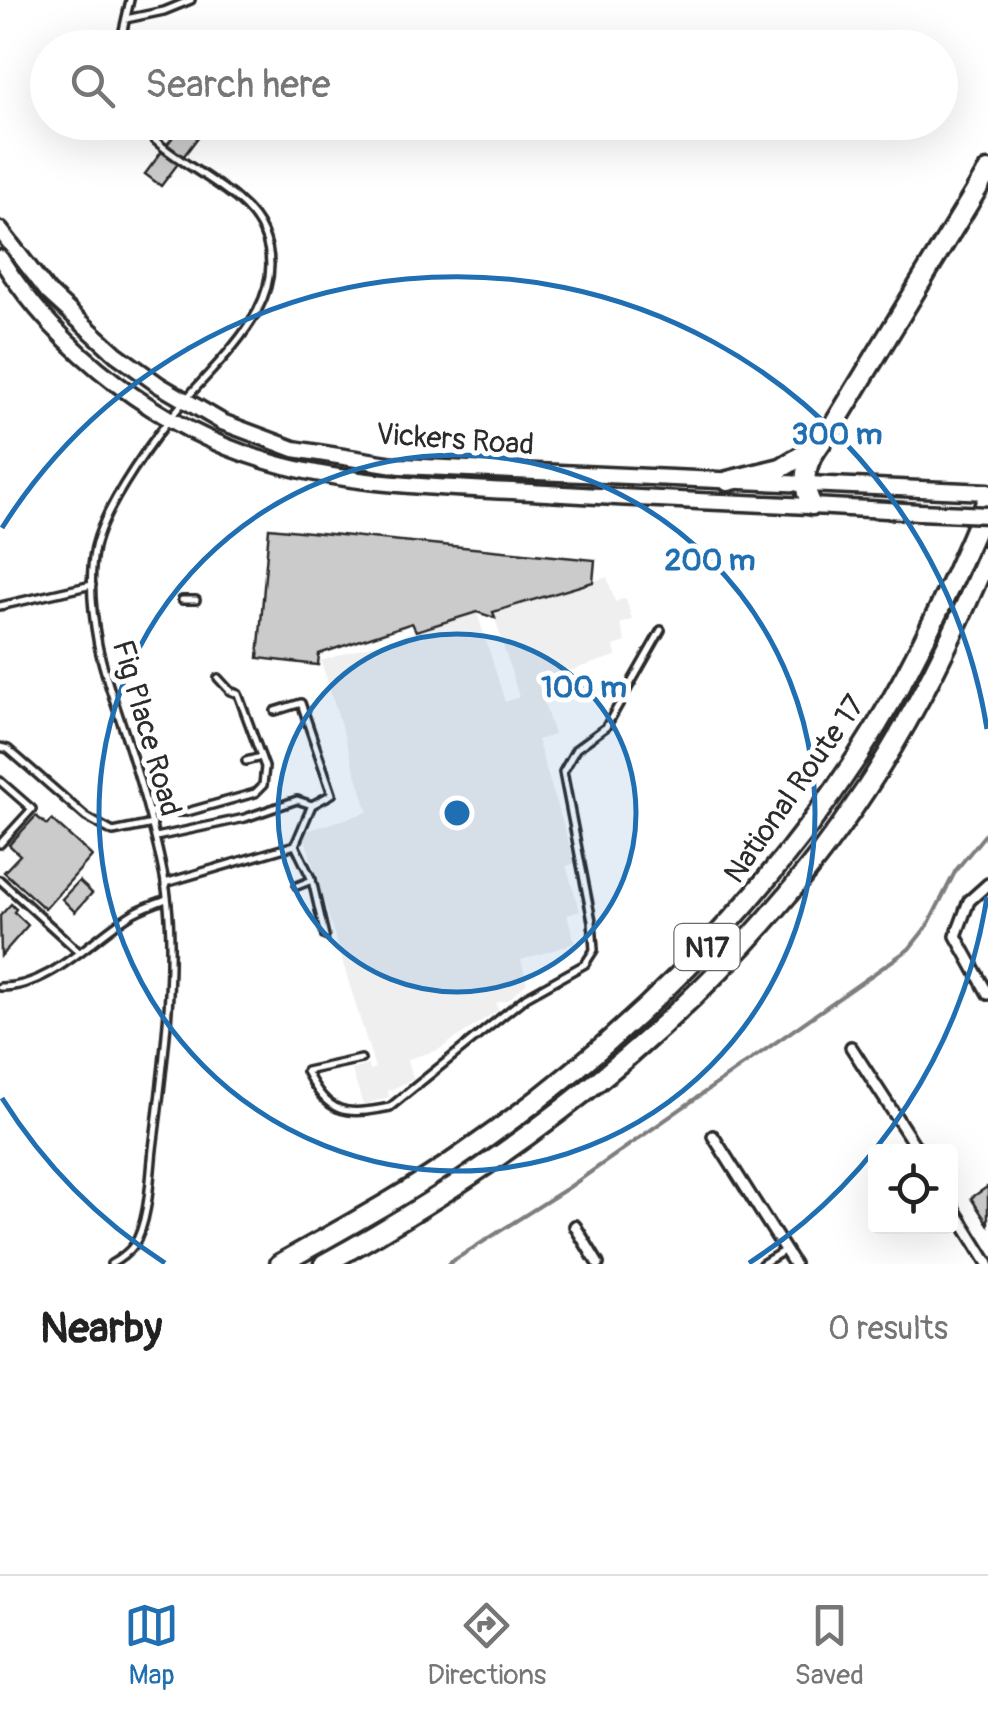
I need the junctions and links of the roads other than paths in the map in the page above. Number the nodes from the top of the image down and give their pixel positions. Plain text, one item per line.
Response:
1 (130, 0) edge
2 (191, 0) edge
3 (126, 19) junction
4 (123, 30) edge
5 (158, 140) edge
6 (988, 171) edge
7 (0, 230) edge
8 (0, 258) edge
9 (185, 401) junction
10 (172, 418) junction
11 (818, 446) junction
12 (728, 481) junction
13 (805, 483) junction
14 (988, 495) edge
15 (812, 505) junction
16 (988, 515) edge
17 (988, 554) edge
18 (92, 585) junction
19 (182, 600) dead end
20 (196, 600) dead end
21 (0, 606) edge
22 (661, 630) dead end
23 (218, 678) dead end
24 (275, 710) dead end
25 (0, 747) edge
26 (261, 757) junction
27 (246, 761) dead end
28 (0, 781) edge
29 (312, 805) junction
30 (150, 812) junction
31 (153, 824) junction
32 (156, 838) junction
33 (0, 844) edge
34 (295, 845) junction
35 (0, 880) edge
36 (312, 880) junction
37 (165, 883) junction
38 (988, 884) edge
39 (297, 886) dead end
40 (166, 899) junction
41 (325, 936) dead end
42 (78, 951) junction
43 (0, 987) edge
44 (988, 994) edge
45 (851, 1048) dead end
46 (361, 1059) dead end
47 (712, 1136) dead end
48 (913, 1144) edge
49 (958, 1216) edge
50 (575, 1226) dead end
51 (785, 1249) junction
52 (111, 1264) edge
53 (280, 1264) edge
54 (324, 1264) edge
55 (598, 1264) edge
56 (762, 1264) edge
57 (794, 1264) edge
58 (988, 1264) edge

1 - 3 lane
2 - 3 lane
3 - 4 lane
5 - 9 lane, Fig Place Road
6 - 11 highway
7 - 9 main road, Vickers Road
8 - 10 main road, Vickers Road
9 - 10 lane, Fig Place Road
9 - 12 main road, Vickers Road
10 - 15 main road, Vickers Road
10 - 18 lane, Fig Place Road
11 - 12 highway
11 - 13 highway
12 - 13 main road, Vickers Road
13 - 14 main road, Vickers Road
13 - 15 highway
14 - 53 highway, National Route 17 / N17
15 - 16 main road, Vickers Road, bridge
17 - 54 highway, N17
18 - 21 lane
18 - 30 lane, Fig Place Road
19 - 20 lane
22 - 46 lane
23 - 26 lane
24 - 29 lane
25 - 31 lane
26 - 27 lane
26 - 30 lane
28 - 33 lane
29 - 32 lane
29 - 34 lane
30 - 31 lane, Fig Place Road
31 - 32 lane, Fig Place Road
32 - 37 lane, Fig Place Road
34 - 36 lane
34 - 37 lane
35 - 42 lane
36 - 39 lane
36 - 41 lane
37 - 40 lane, Fig Place Road
38 - 44 street
40 - 42 lane
40 - 52 lane, Fig Place Road
42 - 43 lane
45 - 48 street
47 - 51 street
49 - 58 street
50 - 55 street
51 - 56 lane
51 - 57 street

